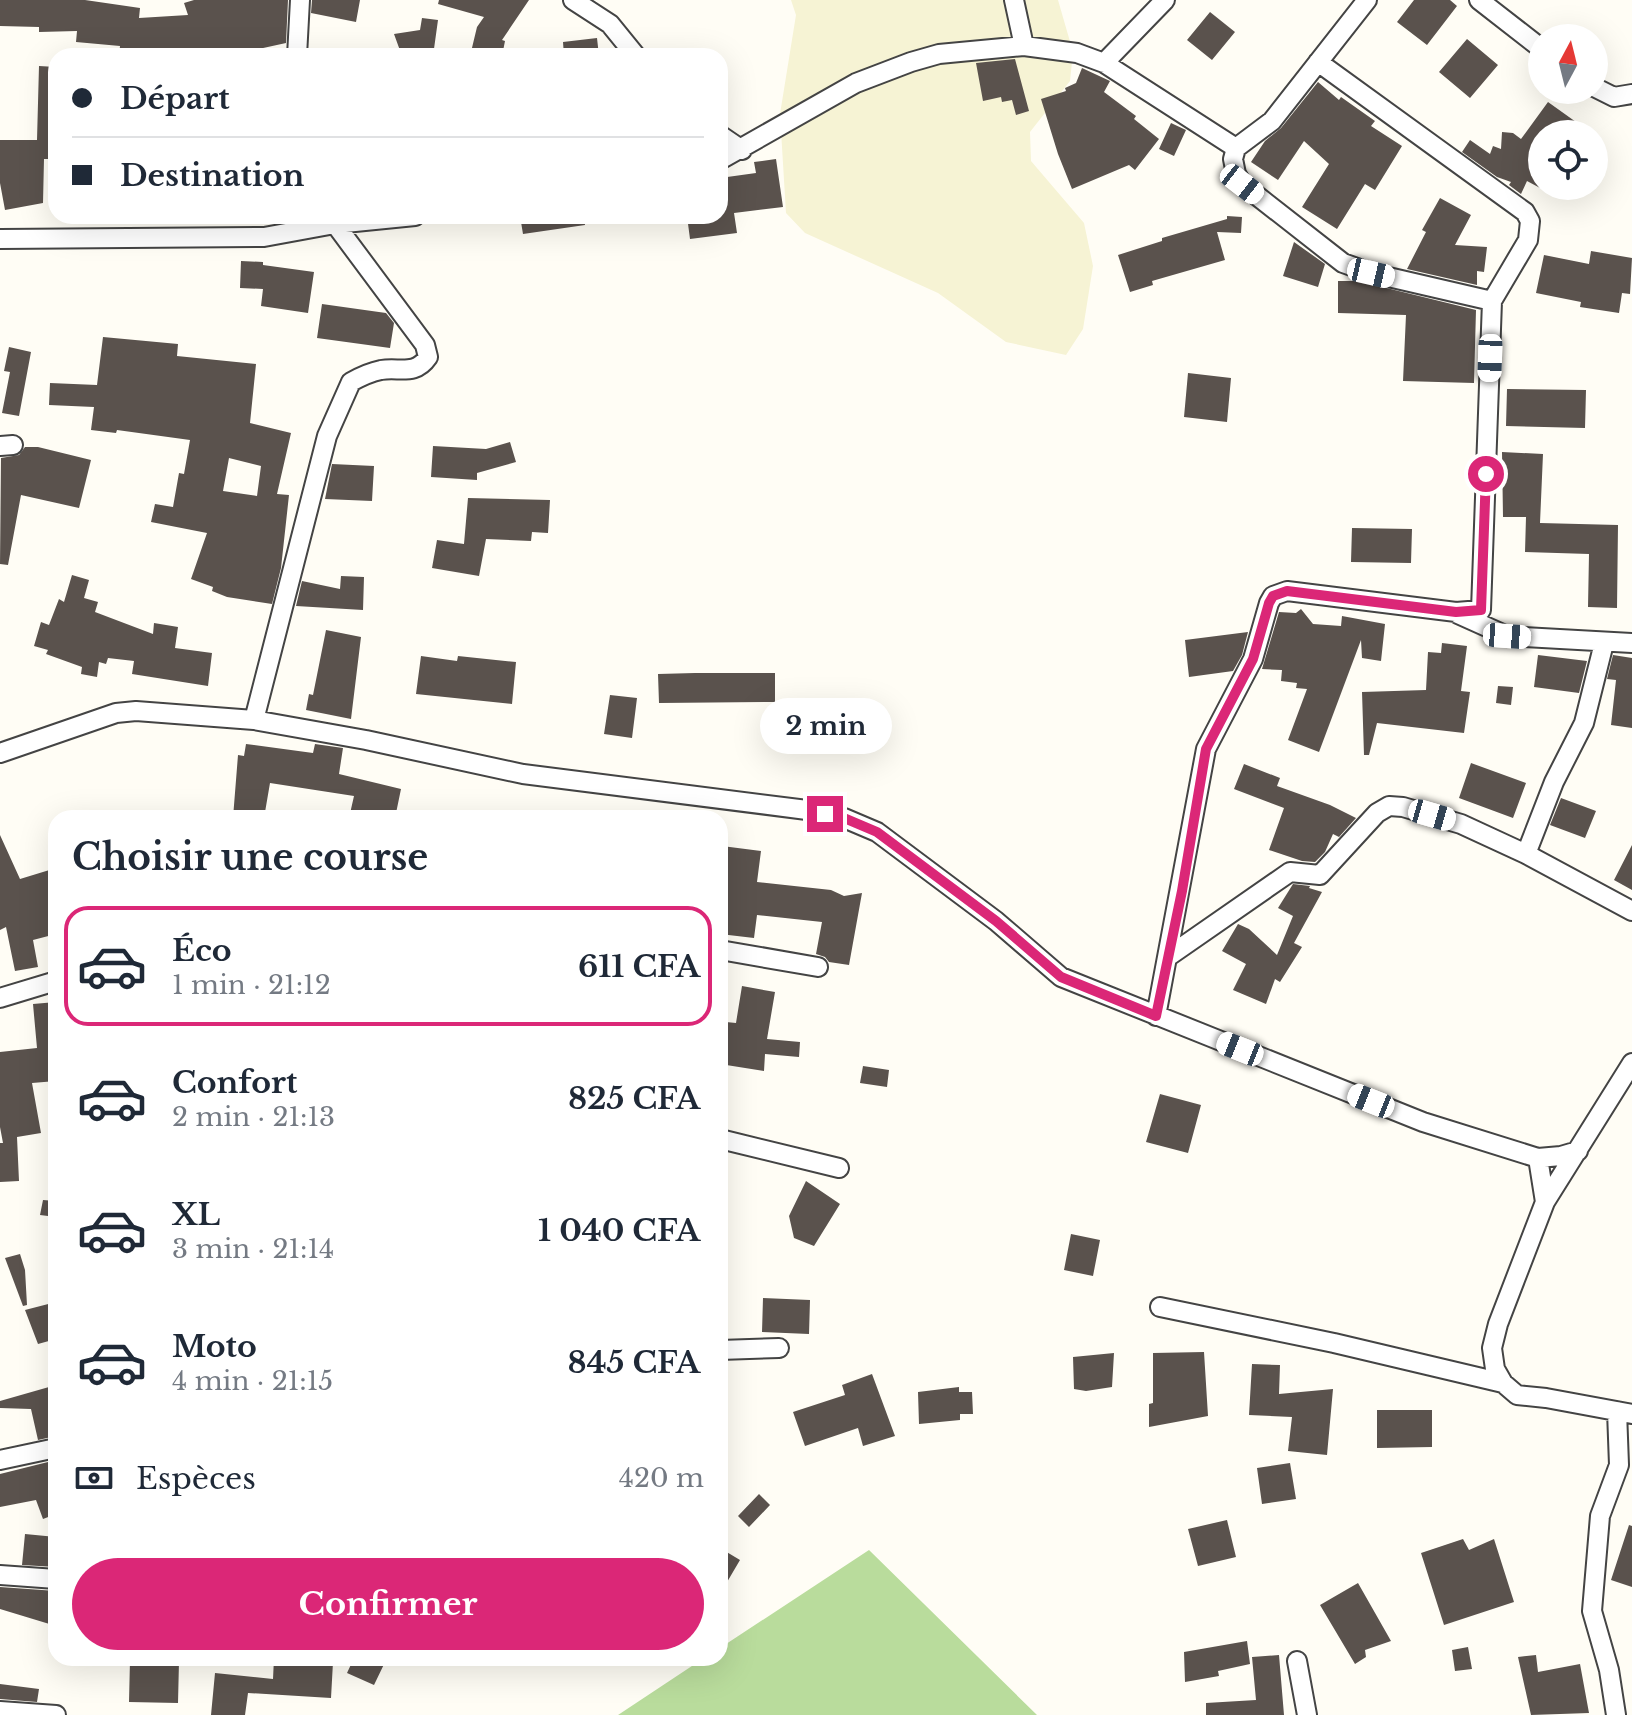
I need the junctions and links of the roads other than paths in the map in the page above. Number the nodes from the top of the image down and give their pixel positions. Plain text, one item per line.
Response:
1 (300, 0) edge
2 (573, 0) edge
3 (1014, 0) edge
4 (1165, 0) edge
5 (1367, 0) edge
6 (1479, 0) edge
7 (1528, 38) edge
8 (1024, 46) junction
9 (297, 48) edge
10 (630, 48) edge
11 (1318, 62) junction
12 (1104, 63) junction
13 (1608, 94) edge
14 (1632, 94) edge
15 (728, 140) edge
16 (1236, 148) junction
17 (742, 150) junction
18 (728, 156) edge
19 (318, 224) edge
20 (337, 224) edge
21 (0, 239) edge
22 (1492, 301) junction
23 (1456, 612) junction
24 (1604, 643) junction
25 (1632, 643) edge
26 (254, 720) junction
27 (0, 753) edge
28 (1526, 854) junction
29 (1632, 911) edge
30 (728, 951) edge
31 (1169, 956) junction
32 (818, 967) dead end
33 (48, 983) edge
34 (0, 998) edge
35 (1156, 1016) junction
36 (1632, 1063) edge
37 (728, 1141) edge
38 (1578, 1151) junction
39 (1538, 1158) junction
40 (839, 1168) dead end
41 (1545, 1202) junction
42 (1160, 1307) dead end
43 (779, 1348) dead end
44 (728, 1350) edge
45 (1503, 1383) junction
46 (1625, 1412) edge
47 (48, 1450) edge
48 (0, 1460) edge
49 (0, 1575) edge
50 (48, 1578) edge
51 (1297, 1661) dead end
52 (0, 1711) edge
53 (56, 1715) edge
54 (1307, 1715) edge
55 (1616, 1715) edge

1 - 9 street
2 - 10 street
3 - 8 street
4 - 12 street
5 - 11 street
6 - 7 street
8 - 12 street
8 - 17 street
11 - 16 street
11 - 22 street
12 - 16 street
13 - 14 street
15 - 17 street
16 - 22 street
17 - 18 street
19 - 21 street
20 - 26 street
22 - 23 street
23 - 24 street
23 - 31 street
24 - 25 street
24 - 28 street
26 - 27 street
26 - 35 street
28 - 29 street
28 - 31 street
30 - 32 street
31 - 35 street
33 - 34 street
35 - 39 street
36 - 38 street
37 - 40 street
38 - 39 street
38 - 41 street
39 - 41 street
41 - 45 street
42 - 45 street
43 - 44 street
45 - 46 street
46 - 55 street
47 - 48 street
49 - 50 street
51 - 54 street
52 - 53 street

